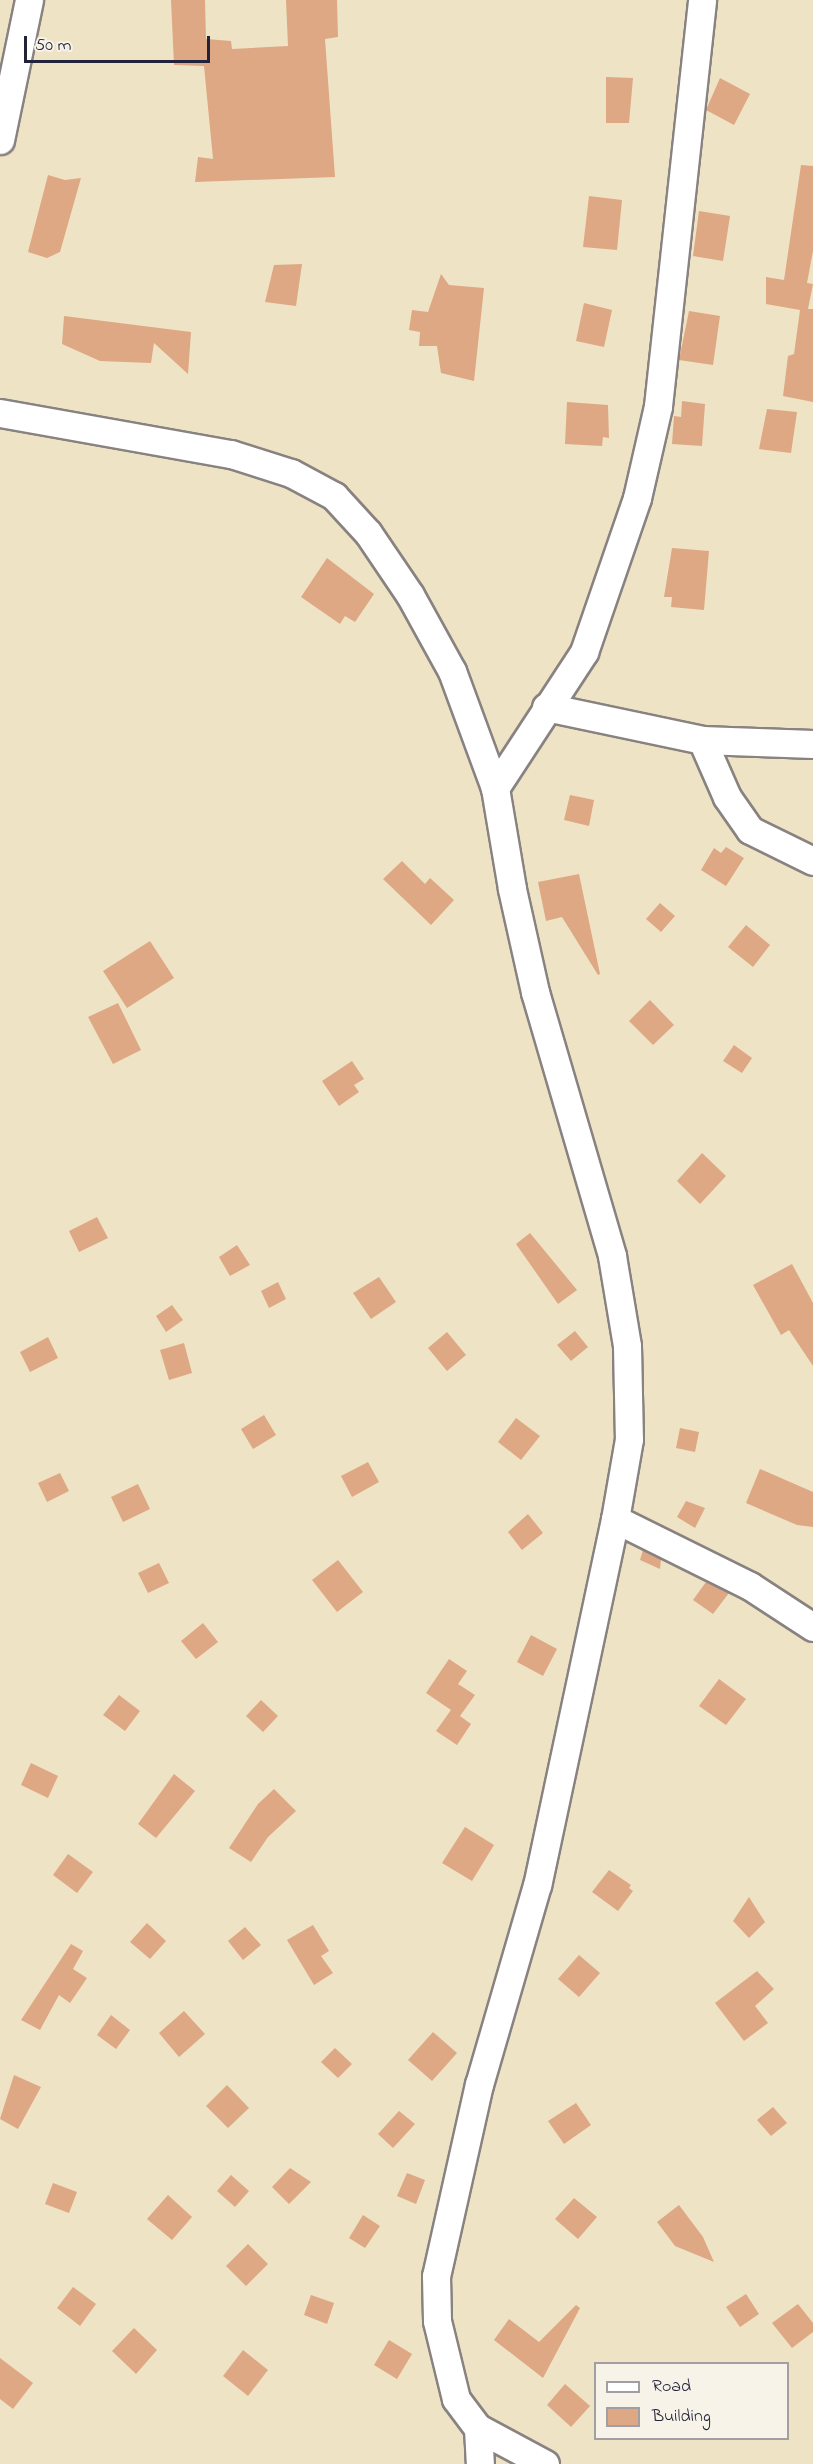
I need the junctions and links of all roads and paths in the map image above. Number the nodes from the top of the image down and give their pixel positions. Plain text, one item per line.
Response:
1 (29, 0) edge
2 (702, 0) edge
3 (6, 80) edge
4 (0, 140) edge
5 (0, 413) edge
6 (546, 707) junction
7 (702, 740) junction
8 (813, 744) edge
9 (495, 788) junction
10 (813, 861) edge
11 (615, 1519) junction
12 (813, 1627) edge
13 (478, 2428) junction
14 (480, 2464) edge
15 (545, 2464) edge

1 - 3 street
2 - 6 street
3 - 4 street
5 - 9 street
6 - 7 street
6 - 9 street
7 - 8 street
7 - 10 street
9 - 11 street
11 - 12 street
11 - 13 street
13 - 14 street
13 - 15 street

